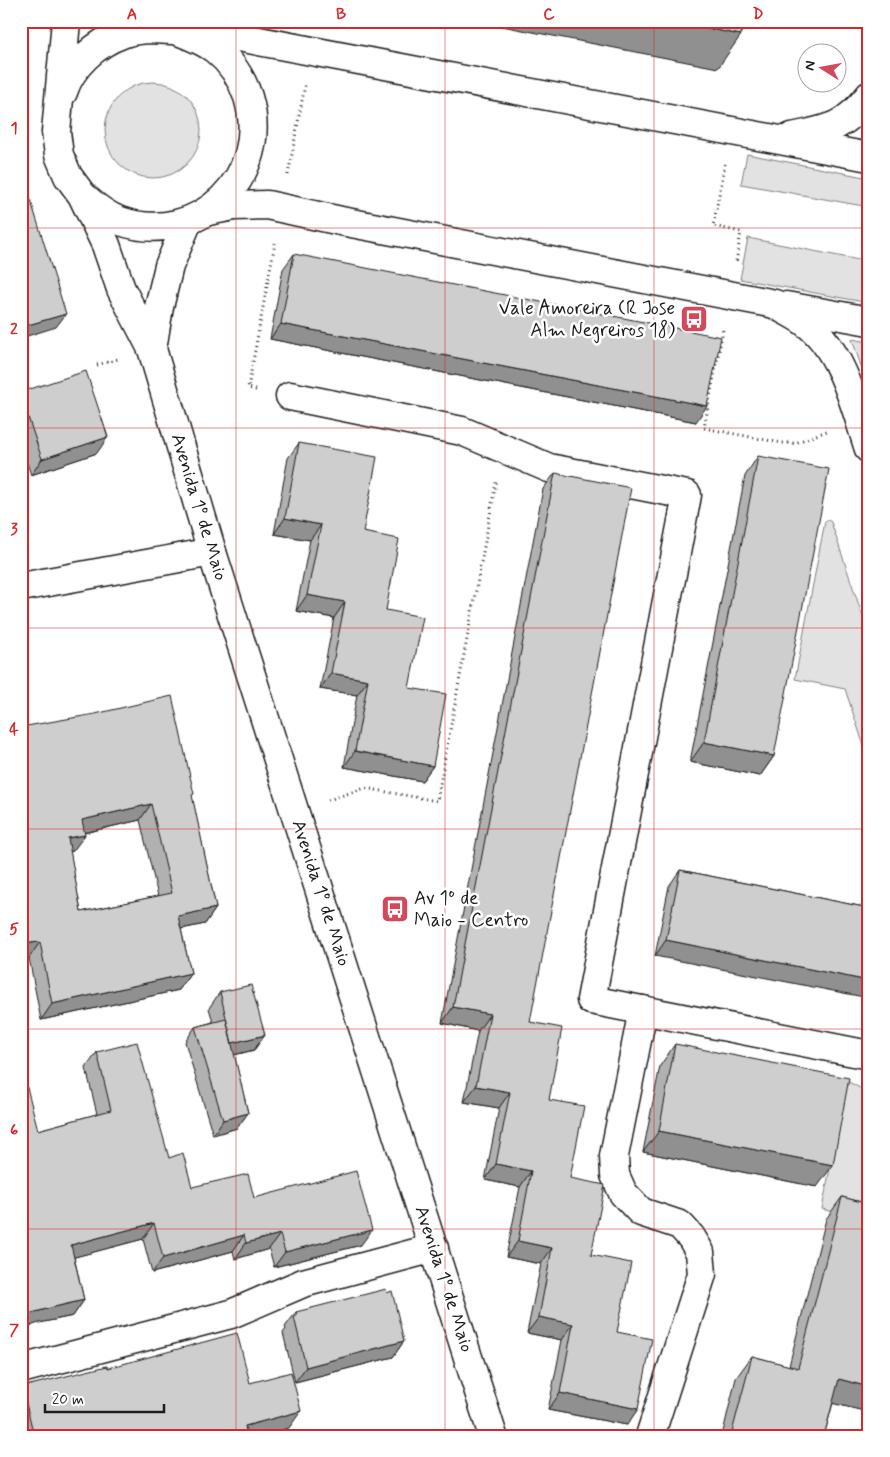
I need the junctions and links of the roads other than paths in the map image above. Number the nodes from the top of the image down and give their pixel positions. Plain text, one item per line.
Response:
1 (66, 21) edge
2 (174, 30) edge
3 (869, 96) edge
4 (57, 109) junction
5 (781, 139) junction
6 (869, 157) edge
7 (82, 195) junction
8 (198, 216) junction
9 (774, 304) junction
10 (869, 322) edge
11 (152, 349) junction
12 (290, 396) dead end
13 (869, 449) edge
14 (212, 552) junction
15 (21, 587) edge
16 (643, 1010) junction
17 (869, 1055) edge
18 (434, 1248) junction
19 (21, 1368) edge
20 (493, 1436) edge
21 (650, 1436) edge

1 - 4 street, Avenida 1º de Maio
2 - 4 street, Avenida 1º de Maio
2 - 5 street
2 - 8 street, Avenida 1º de Maio
3 - 5 street
4 - 7 street, Avenida 1º de Maio
5 - 6 street
7 - 8 street, Avenida 1º de Maio
7 - 11 street, Avenida 1º de Maio
8 - 9 street
8 - 11 street, Avenida 1º de Maio
9 - 10 street
9 - 13 street
11 - 14 street, Avenida 1º de Maio
12 - 16 street
14 - 15 street
14 - 18 street, Avenida 1º de Maio
16 - 17 street
16 - 21 street
18 - 19 street
18 - 20 street, Avenida 1º de Maio

